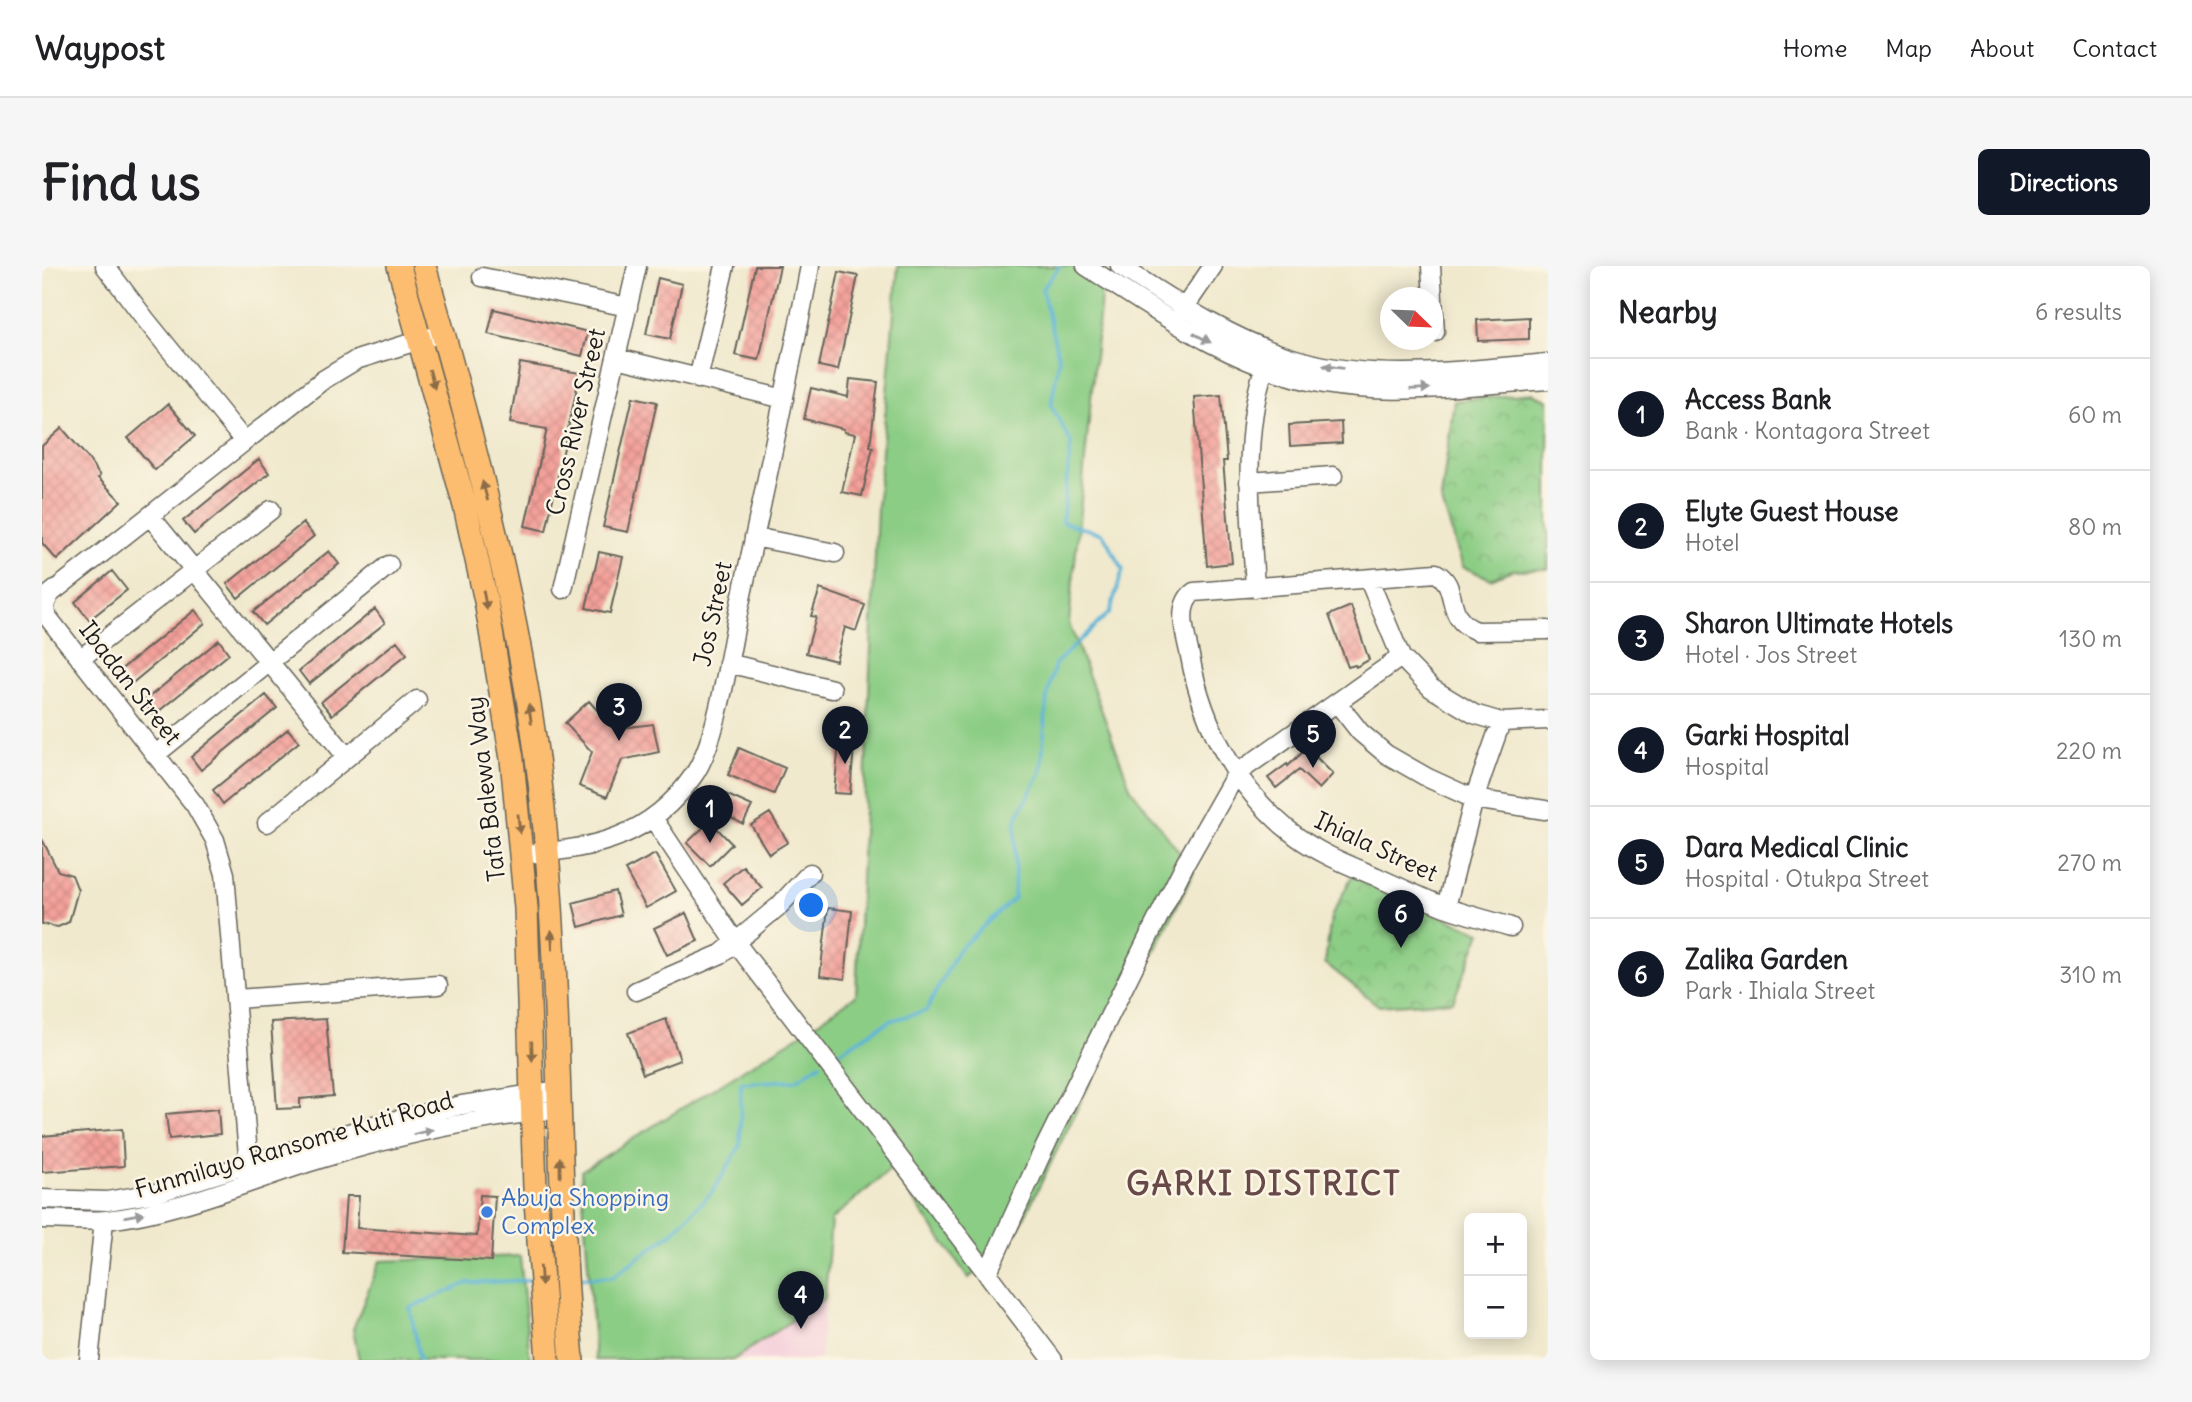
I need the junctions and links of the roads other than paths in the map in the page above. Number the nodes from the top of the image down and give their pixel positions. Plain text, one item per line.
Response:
1 (105, 266) edge
2 (399, 266) edge
3 (424, 266) edge
4 (637, 266) edge
5 (725, 266) edge
6 (810, 266) edge
7 (1086, 266) edge
8 (1213, 266) edge
9 (1431, 266) edge
10 (482, 277) dead end
11 (1125, 277) edge
12 (1432, 287) edge
13 (628, 307) junction
14 (1185, 307) junction
15 (1174, 323) junction
16 (443, 332) junction
17 (420, 340) junction
18 (617, 358) junction
19 (1268, 359) junction
20 (1548, 363) edge
21 (698, 379) junction
22 (1548, 380) edge
23 (784, 399) junction
24 (244, 441) junction
25 (1333, 476) dead end
26 (1249, 482) junction
27 (271, 510) dead end
28 (150, 516) junction
29 (754, 537) junction
30 (835, 553) dead end
31 (389, 565) dead end
32 (195, 571) junction
33 (1369, 580) junction
34 (563, 589) dead end
35 (1255, 589) junction
36 (1548, 630) edge
37 (1401, 657) junction
38 (80, 659) junction
39 (269, 663) junction
40 (728, 663) junction
41 (832, 689) dead end
42 (416, 700) dead end
43 (1338, 704) junction
44 (1548, 720) edge
45 (1501, 722) junction
46 (155, 755) junction
47 (347, 757) junction
48 (1236, 774) junction
49 (1474, 799) junction
50 (1545, 810) dead end
51 (653, 818) junction
52 (267, 823) dead end
53 (547, 853) junction
54 (523, 854) junction
55 (810, 873) dead end
56 (1446, 907) junction
57 (1511, 927) dead end
58 (736, 943) junction
59 (438, 985) dead end
60 (636, 990) dead end
61 (236, 999) junction
62 (559, 1099) junction
63 (534, 1102) junction
64 (250, 1172) junction
65 (42, 1199) edge
66 (42, 1219) edge
67 (104, 1221) junction
68 (987, 1274) junction
69 (89, 1360) edge
70 (548, 1360) edge
71 (572, 1360) edge
72 (1053, 1360) edge

1 - 24 street
2 - 17 main road, Tafa Balewa Way
3 - 16 main road, Tafa Balewa Way
4 - 13 street, Cross River Street
5 - 21 street
6 - 23 street, Jos Street
7 - 11 street
8 - 14 street
9 - 12 street
10 - 13 street
11 - 14 street
11 - 15 street
13 - 18 street, Cross River Street
14 - 15 street
14 - 19 street
15 -> 19 street
16 - 17 street, Ibadan Street
53 -> 16 main road, Tafa Balewa Way
17 - 24 street, Ibadan Street
17 -> 54 main road, Tafa Balewa Way
18 - 21 street
18 - 34 street, Cross River Street
20 -> 19 street
19 -> 22 street
19 - 26 street
21 - 23 street
23 - 29 street, Jos Street
24 - 28 street, Ibadan Street
25 - 26 street
26 - 35 street
27 - 32 street
28 - 32 street
28 - 38 street, Ibadan Street
29 - 30 street
29 - 40 street, Jos Street
31 - 39 street
32 - 38 street
32 - 39 street
33 - 35 street, Ihiala Street
33 - 36 street, Ihiala Street
33 - 37 street
35 - 48 street, Ihiala Street
37 - 43 street
37 - 45 street
38 - 46 street, Ibadan Street
39 - 46 street
39 - 47 street
40 - 41 street
40 - 51 street, Jos Street
42 - 47 street
43 - 48 street
43 - 49 street
44 - 45 street
45 - 49 street
46 - 61 street, Ibadan Street
47 - 52 street
48 - 56 street, Ihiala Street
48 - 68 street
49 - 50 street
49 - 56 street
51 - 53 street, Jos Street
51 - 58 street
53 - 54 street, Jos Street
62 -> 53 main road, Tafa Balewa Way
54 -> 63 main road, Tafa Balewa Way
55 - 58 street
56 - 57 street, Ihiala Street
58 - 60 street
58 - 68 street
59 - 61 street
61 - 64 street, Ibadan Street
62 - 63 street, Funmilayo Ransome Kuti Road
71 -> 62 main road, Tafa Balewa Way
63 - 64 street, Funmilayo Ransome Kuti Road
63 -> 70 main road, Tafa Balewa Way
64 - 65 street, Funmilayo Ransome Kuti Road
67 -> 64 street, Funmilayo Ransome Kuti Road
66 - 67 street, Funmilayo Ransome Kuti Road
67 - 69 street
68 - 72 street

